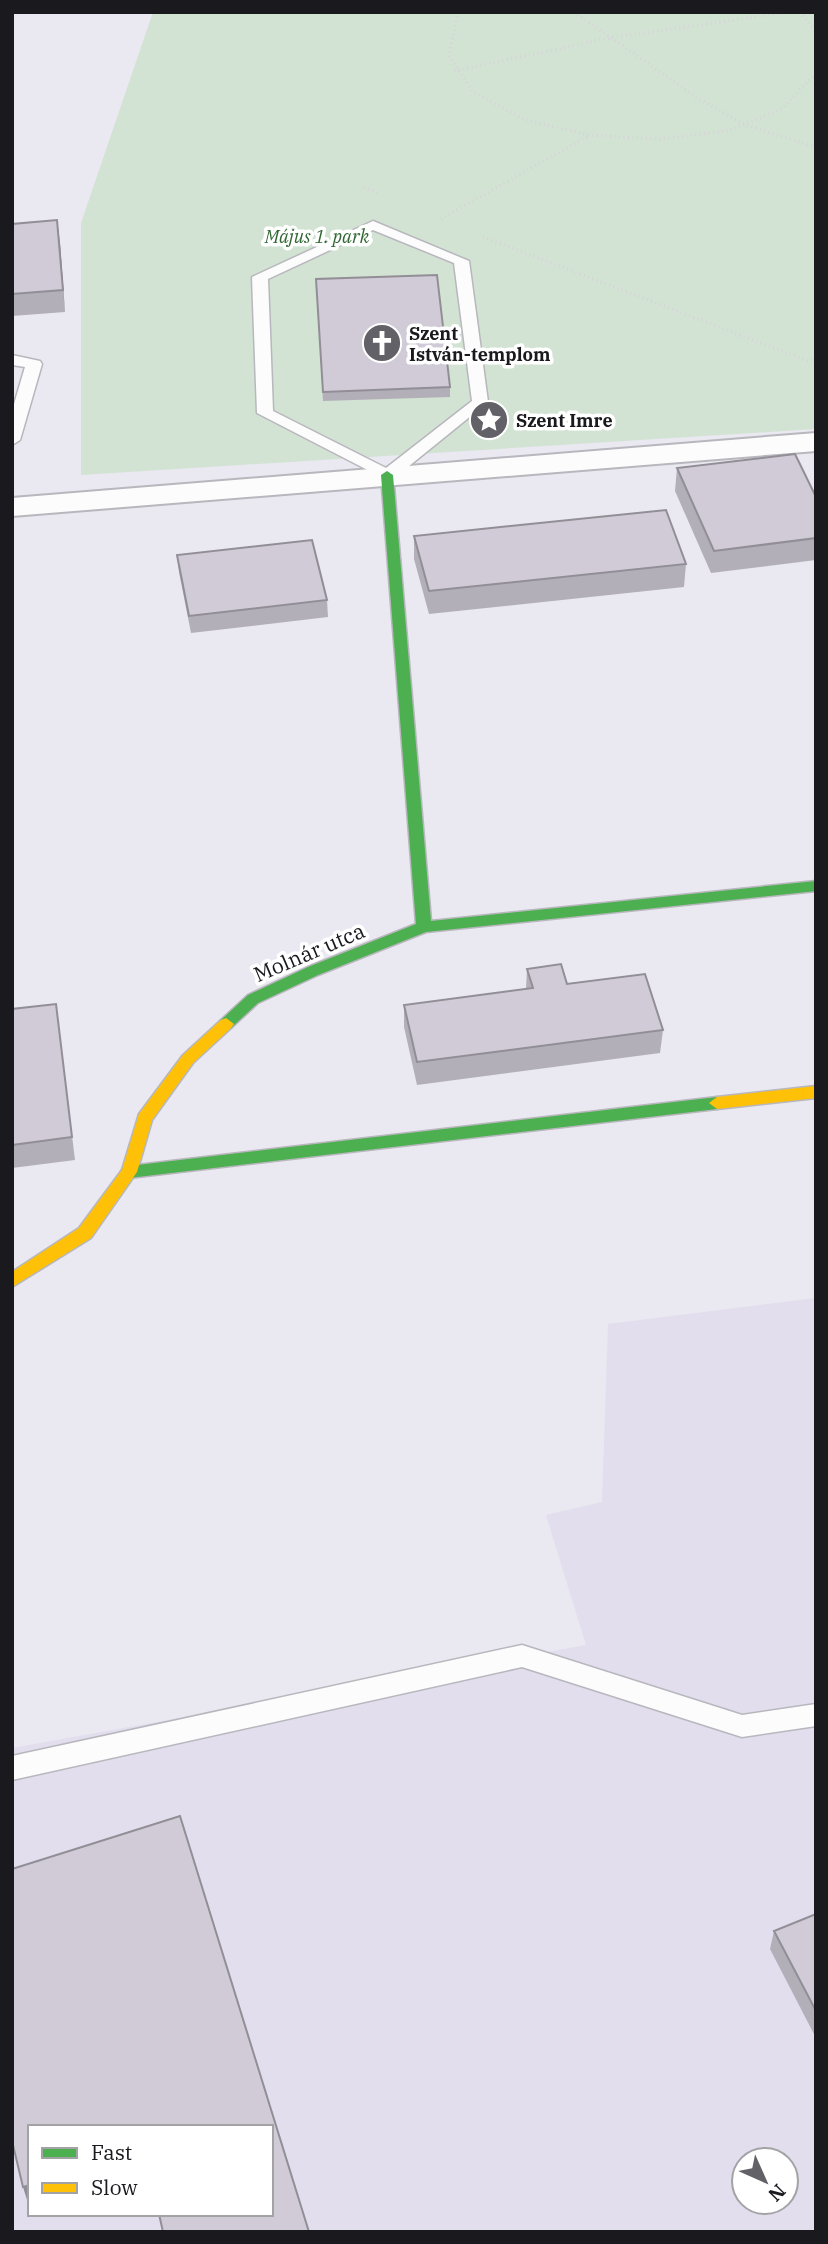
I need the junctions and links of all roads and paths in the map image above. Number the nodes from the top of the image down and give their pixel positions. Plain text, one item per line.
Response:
1 (458, 12) edge
2 (574, 12) edge
3 (789, 12) edge
4 (800, 12) edge
5 (816, 32) edge
6 (609, 38) junction
7 (454, 71) junction
8 (816, 74) edge
9 (745, 125) junction
10 (588, 136) junction
11 (816, 147) edge
12 (364, 187) dead end
13 (389, 198) dead end
14 (453, 225) dead end
15 (478, 234) dead end
16 (816, 358) edge
17 (12, 360) edge
18 (12, 440) edge
19 (816, 442) edge
20 (387, 475) junction
21 (12, 507) edge
22 (816, 886) edge
23 (424, 927) junction
24 (816, 1092) edge
25 (129, 1172) junction
26 (12, 1281) edge
27 (816, 1715) edge
28 (12, 1768) edge

1 - 7 path
2 - 6 path
3 - 6 path
4 - 5 path
6 - 7 path
6 - 9 path
7 - 10 path
8 - 9 path
9 - 10 path
9 - 11 path
10 - 14 path
12 - 13 path
15 - 16 path
17 - 18 lane
19 - 20 street
20 - 20 lane
20 - 21 street
20 - 23 street
22 - 23 street, Molnár utca
23 - 25 street, Molnár utca
24 - 25 street
25 - 26 street, Molnár utca
27 - 28 lane

